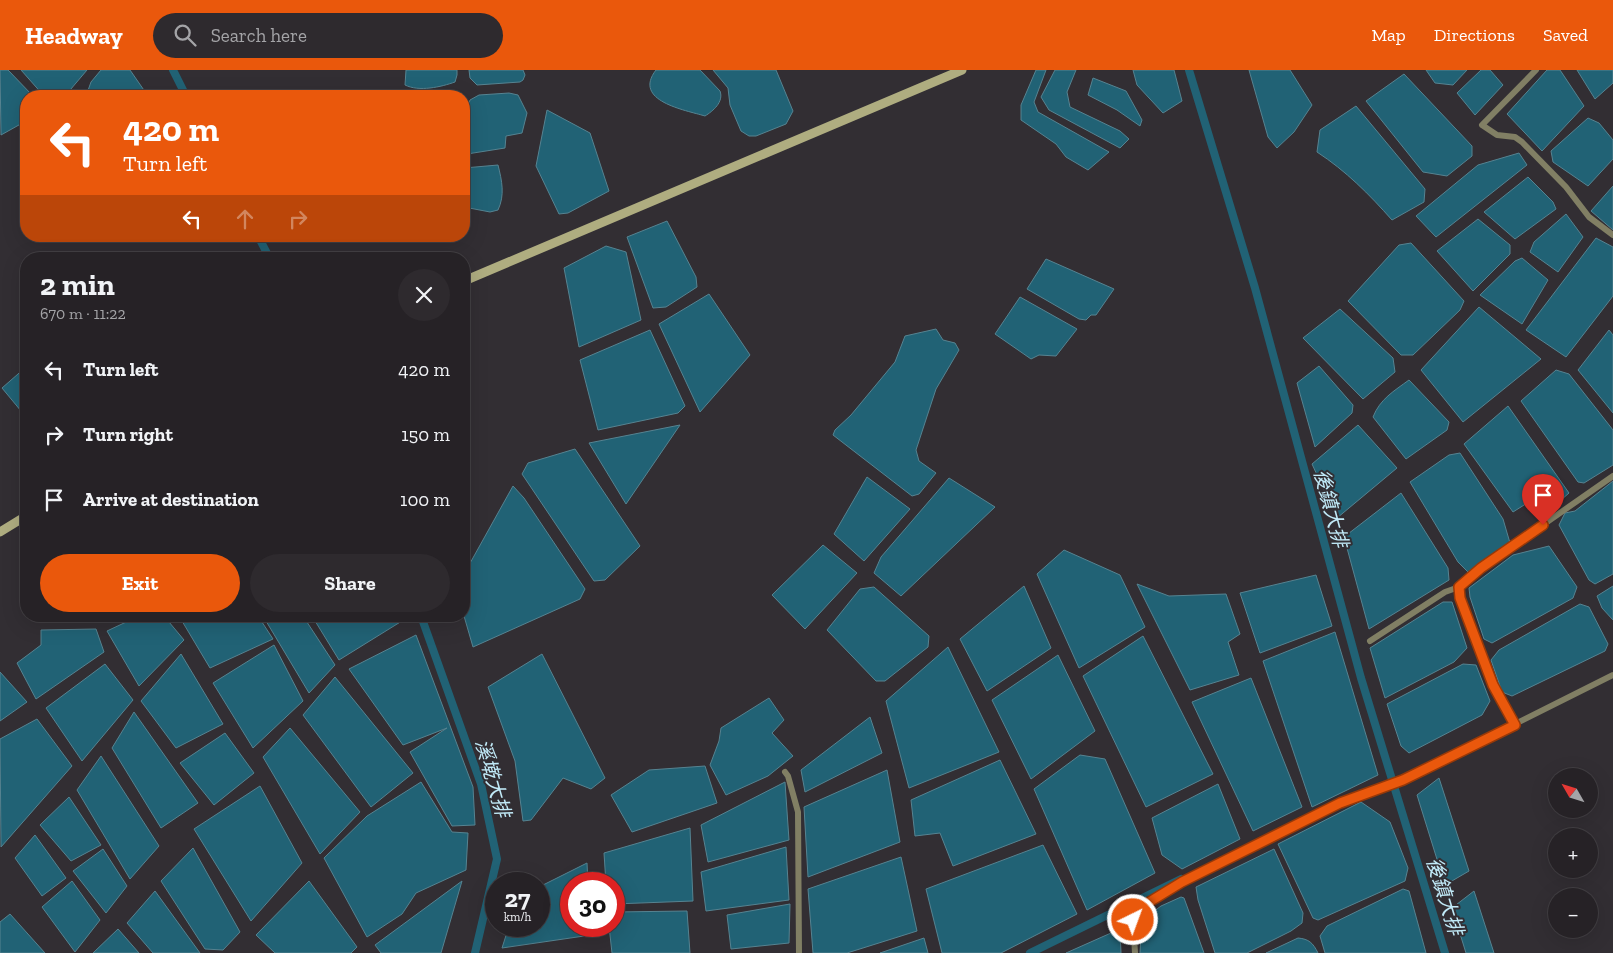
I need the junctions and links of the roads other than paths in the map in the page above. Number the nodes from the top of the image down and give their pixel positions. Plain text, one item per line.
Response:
1 (962, 70) edge
2 (1536, 70) edge
3 (1613, 235) edge
4 (470, 278) edge
5 (1613, 476) edge
6 (20, 520) edge
7 (0, 532) edge
8 (1459, 587) junction
9 (1370, 641) dead end
10 (1610, 676) edge
11 (1613, 684) edge
12 (1515, 725) junction
13 (785, 772) dead end
14 (799, 953) edge
15 (1135, 953) edge

1 - 4 main road
2 - 3 street
5 - 8 street
6 - 7 main road
8 - 9 street
8 - 12 street
10 - 11 street
10 - 12 street
12 - 15 street
13 - 14 street

